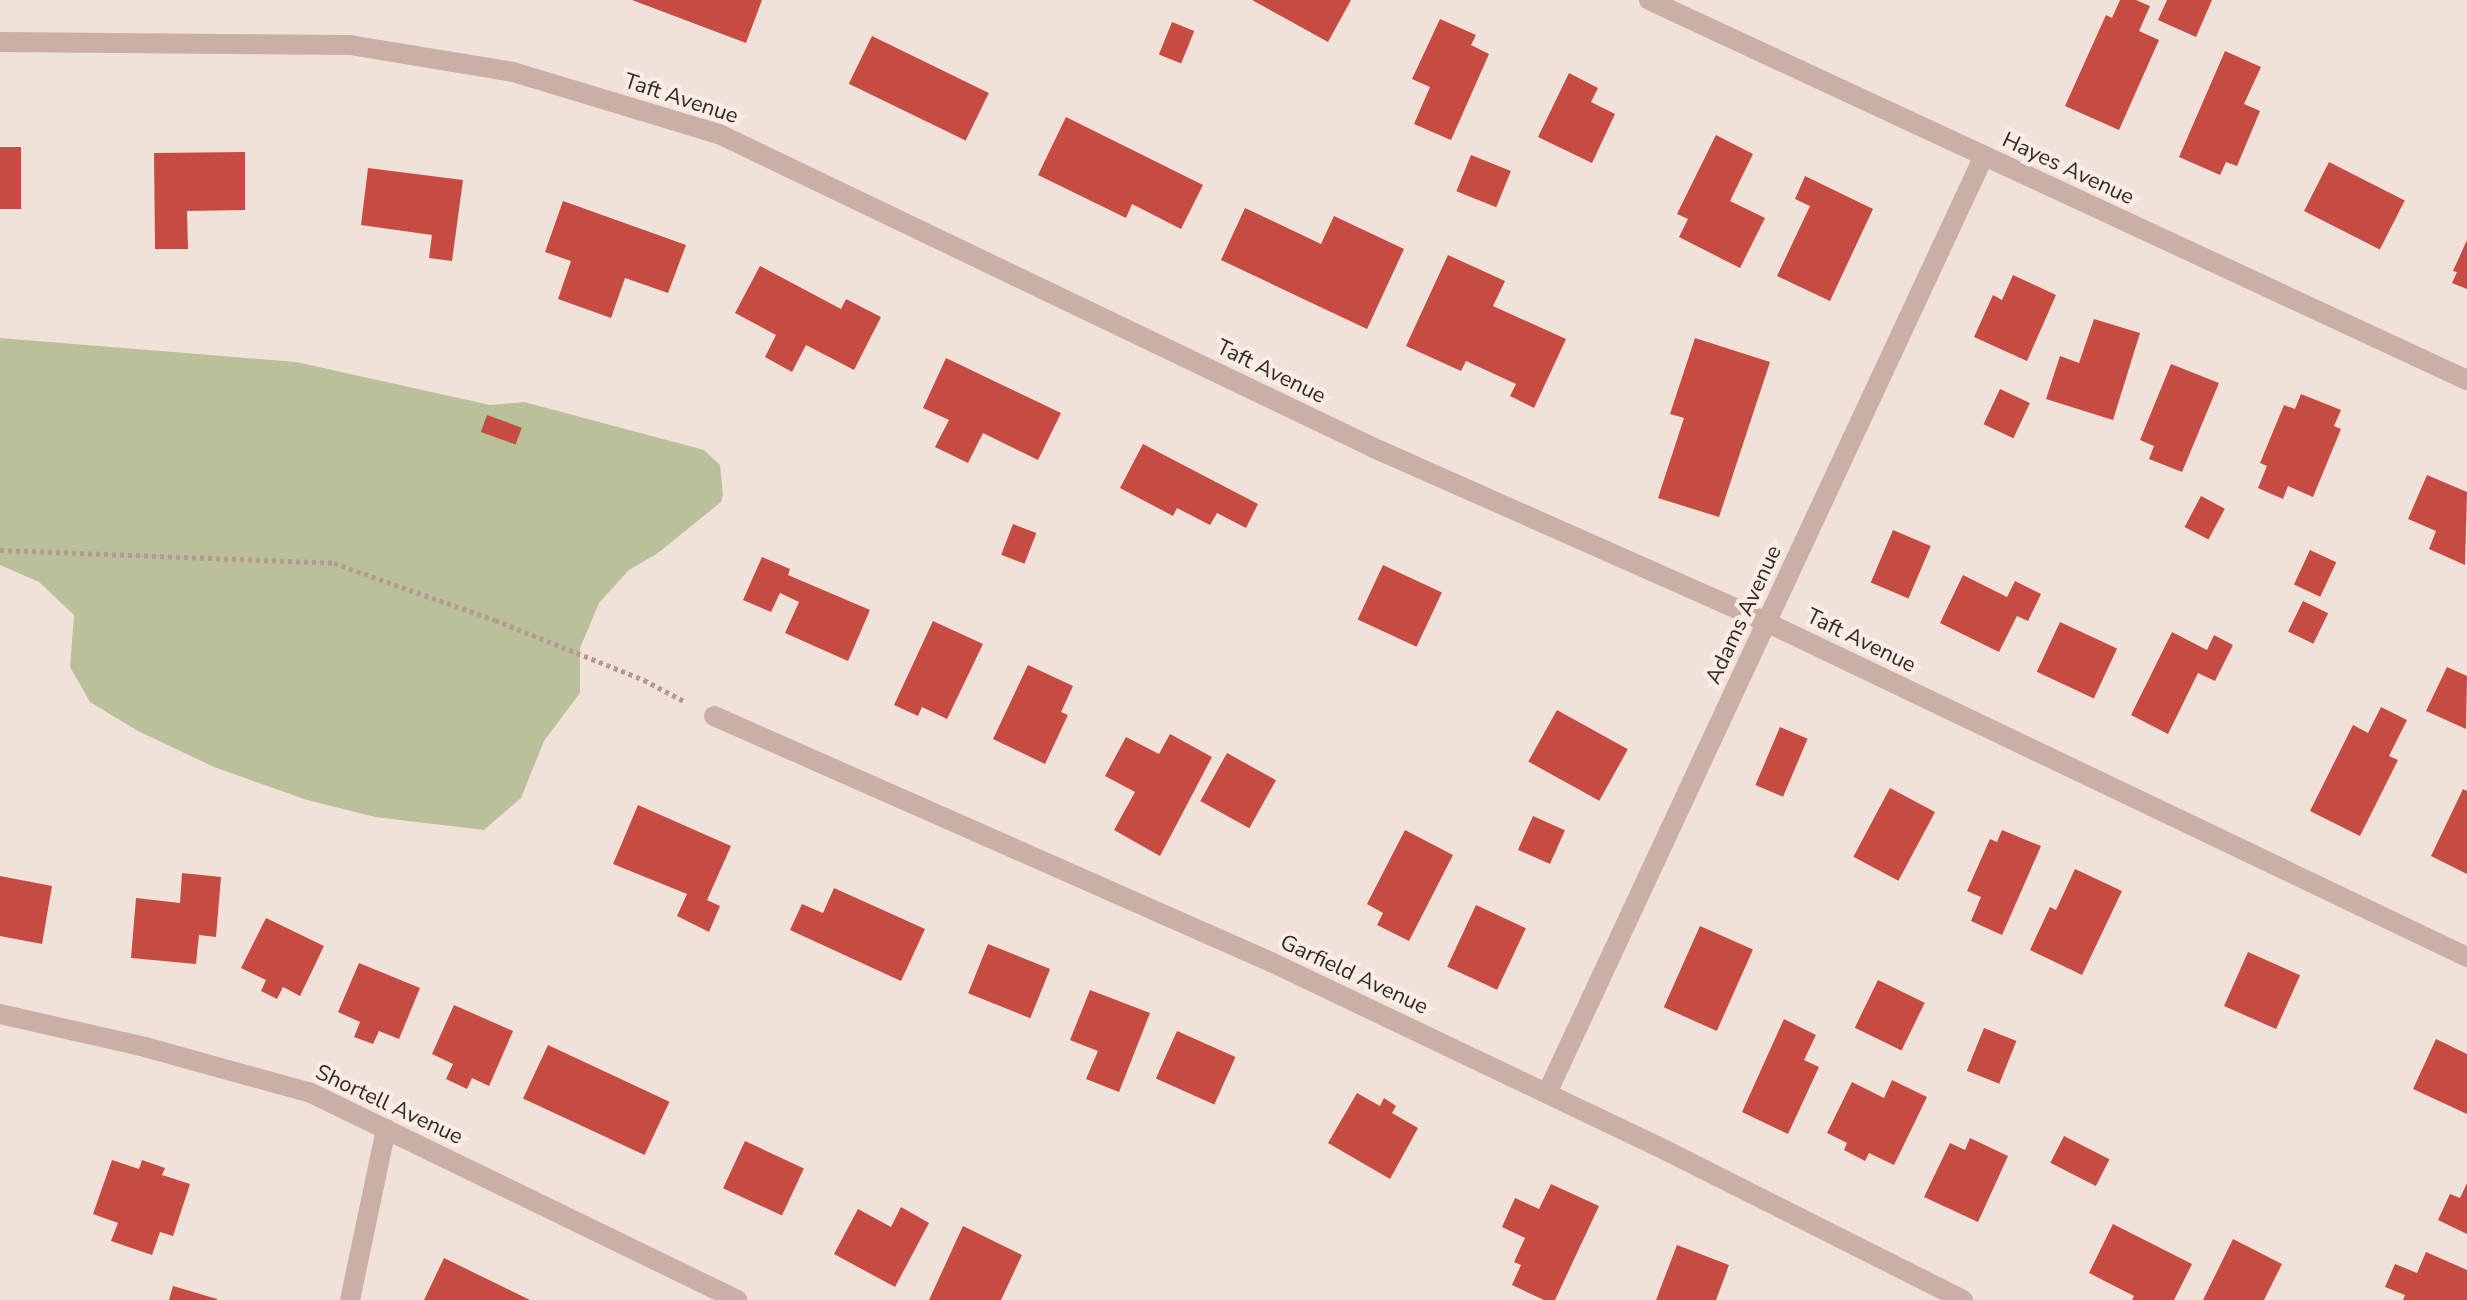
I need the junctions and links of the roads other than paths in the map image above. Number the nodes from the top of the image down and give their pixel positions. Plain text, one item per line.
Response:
1 (1649, 0) edge
2 (0, 42) edge
3 (1984, 156) junction
4 (2467, 380) edge
5 (1766, 622) junction
6 (714, 716) road end
7 (2467, 957) edge
8 (0, 1014) edge
9 (1547, 1093) junction
10 (386, 1129) junction
11 (350, 1300) edge
12 (737, 1300) edge
13 (1963, 1300) edge

1 - 3 street, Hayes Avenue
2 - 5 street, Taft Avenue
3 - 4 street, Hayes Avenue
3 - 5 street, Adams Avenue
5 - 7 street, Taft Avenue
5 - 9 street, Adams Avenue
6 - 9 street, Garfield Avenue
8 - 10 street, Shortell Avenue
9 - 13 street, Garfield Avenue
10 - 11 street
10 - 12 street, Shortell Avenue

